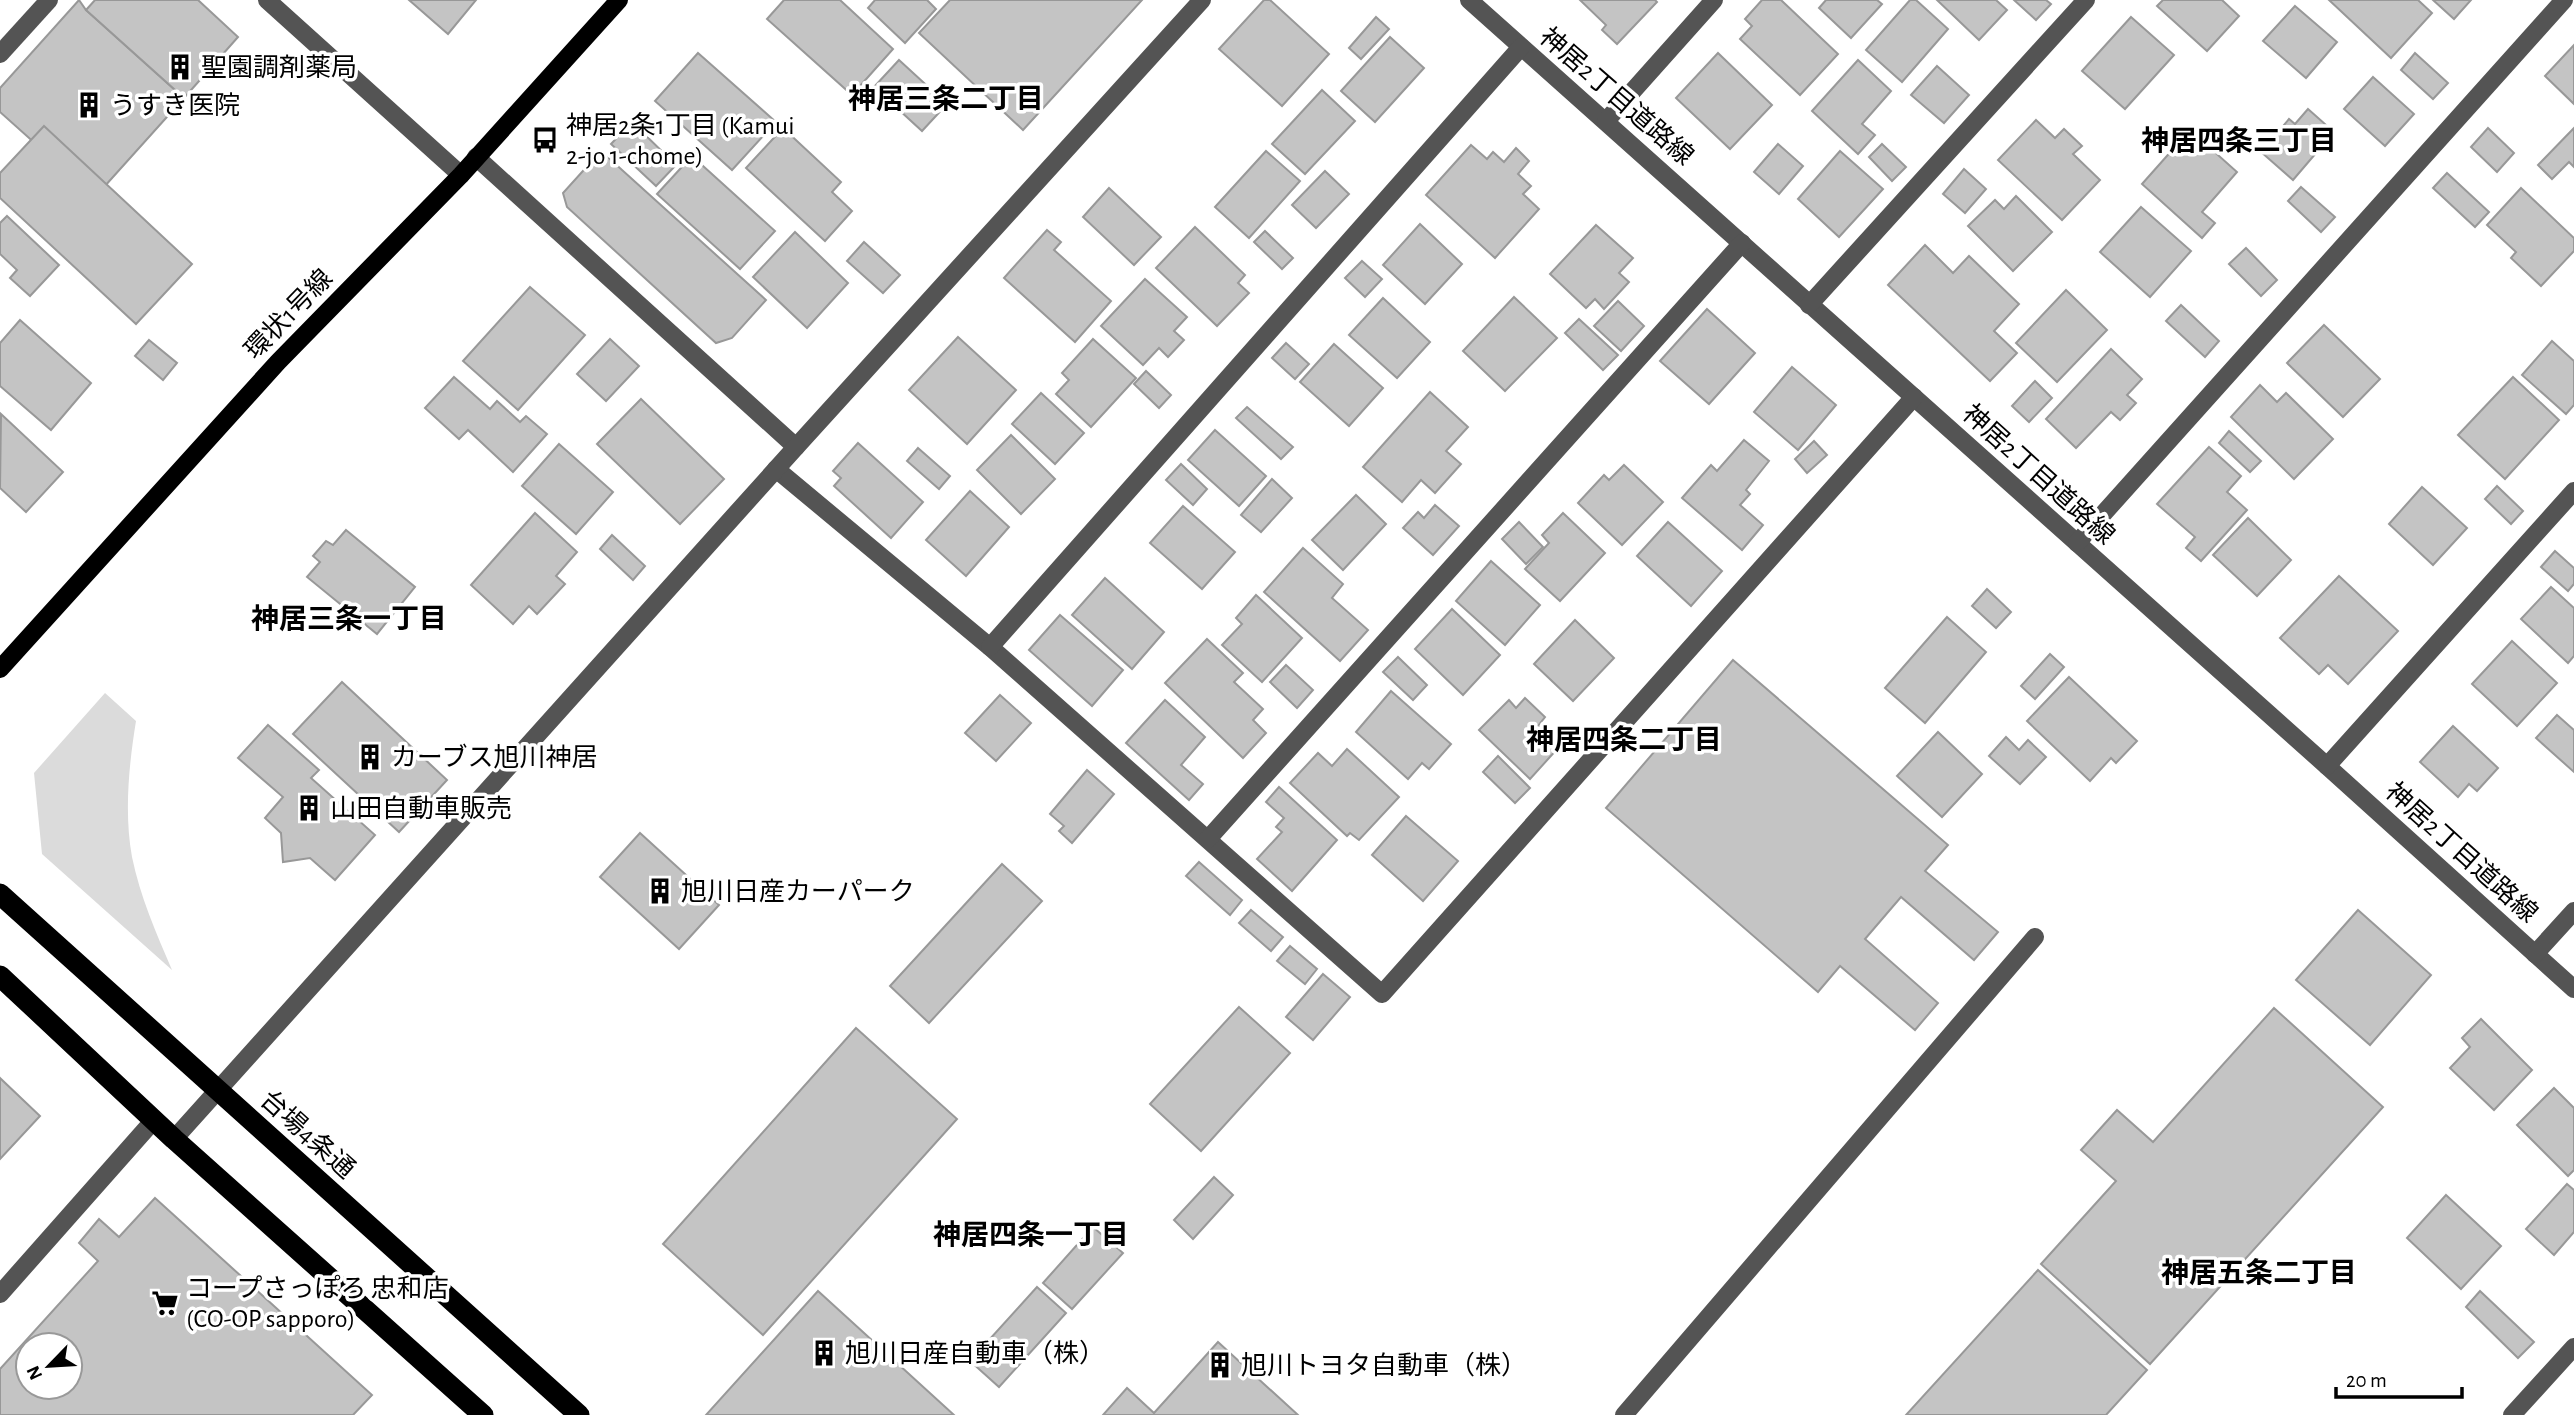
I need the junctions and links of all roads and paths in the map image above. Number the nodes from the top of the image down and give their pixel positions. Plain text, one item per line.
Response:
1 (49, 0) edge
2 (267, 0) edge
3 (619, 0) edge
4 (1202, 0) edge
5 (1469, 0) edge
6 (1714, 0) edge
7 (2086, 0) edge
8 (2564, 0) edge
9 (1521, 47) junction
10 (0, 54) edge
11 (1606, 121) junction
12 (476, 156) junction
13 (461, 175) junction
14 (1742, 243) junction
15 (1809, 305) junction
16 (1914, 397) junction
17 (796, 447) junction
18 (776, 469) junction
19 (2574, 491) edge
20 (2077, 543) junction
21 (990, 648) junction
22 (0, 669) edge
23 (2328, 766) junction
24 (1208, 839) junction
25 (0, 894) edge
26 (2574, 911) edge
27 (2035, 937) dead end
28 (2535, 954) junction
29 (0, 975) edge
30 (2574, 989) edge
31 (218, 1091) junction
32 (154, 1120) junction
33 (174, 1139) junction
34 (0, 1294) edge
35 (2574, 1347) edge
36 (483, 1415) edge
37 (579, 1415) edge
38 (1624, 1415) edge
39 (2512, 1415) edge

1 - 10 street
2 - 13 street
3 - 12 main road, 環状1号線
4 - 17 street
5 - 9 street, 神居2丁目道路線
6 - 11 street
7 - 15 street
8 - 20 street
9 - 11 street, 神居2丁目道路線
9 - 21 street
11 - 14 street, 神居2丁目道路線
12 - 13 main road, 環状1号線
12 - 17 street
13 - 22 main road, 環状1号線
14 - 15 street, 神居2丁目道路線
14 - 24 street
15 - 16 street, 神居2丁目道路線
16 - 20 street, 神居2丁目道路線
16 - 24 street
17 - 18 street
18 - 21 street
18 - 31 street
19 - 23 street
20 - 23 street, 神居2丁目道路線
21 - 24 street
23 - 28 street, 神居2丁目道路線
25 - 31 highway, 台場4条通
26 - 28 street
27 - 38 street
28 - 30 street, 神居2丁目道路線
29 - 32 highway
31 - 33 street
31 - 37 highway, 台場4条通
32 - 33 highway
32 - 34 street
33 - 36 highway
35 - 39 street

